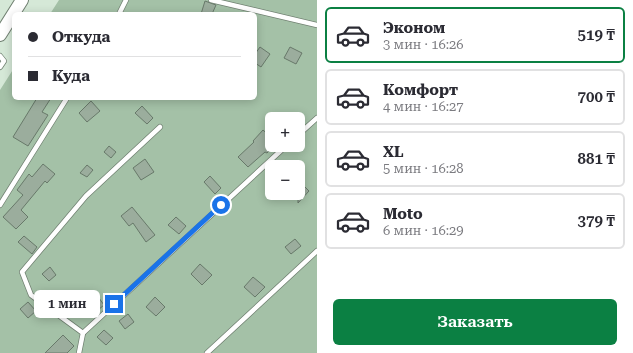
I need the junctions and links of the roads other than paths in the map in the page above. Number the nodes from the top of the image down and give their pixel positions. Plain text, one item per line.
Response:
1 (22, 0) edge
2 (126, 0) edge
3 (211, 0) edge
4 (14, 12) edge
5 (120, 12) edge
6 (12, 16) edge
7 (317, 25) edge
8 (0, 35) edge
9 (0, 56) edge
10 (0, 67) edge
11 (66, 100) edge
12 (317, 118) edge
13 (160, 127) dead end
14 (305, 129) edge
15 (279, 152) edge
16 (0, 205) edge
17 (317, 251) edge
18 (83, 333) junction
19 (80, 353) edge
20 (208, 353) edge

1 - 4 street
2 - 5 lane
3 - 7 lane
6 - 8 street
9 - 10 lane
11 - 16 lane
12 - 14 lane
13 - 18 lane
15 - 18 lane
17 - 20 lane
18 - 19 lane

